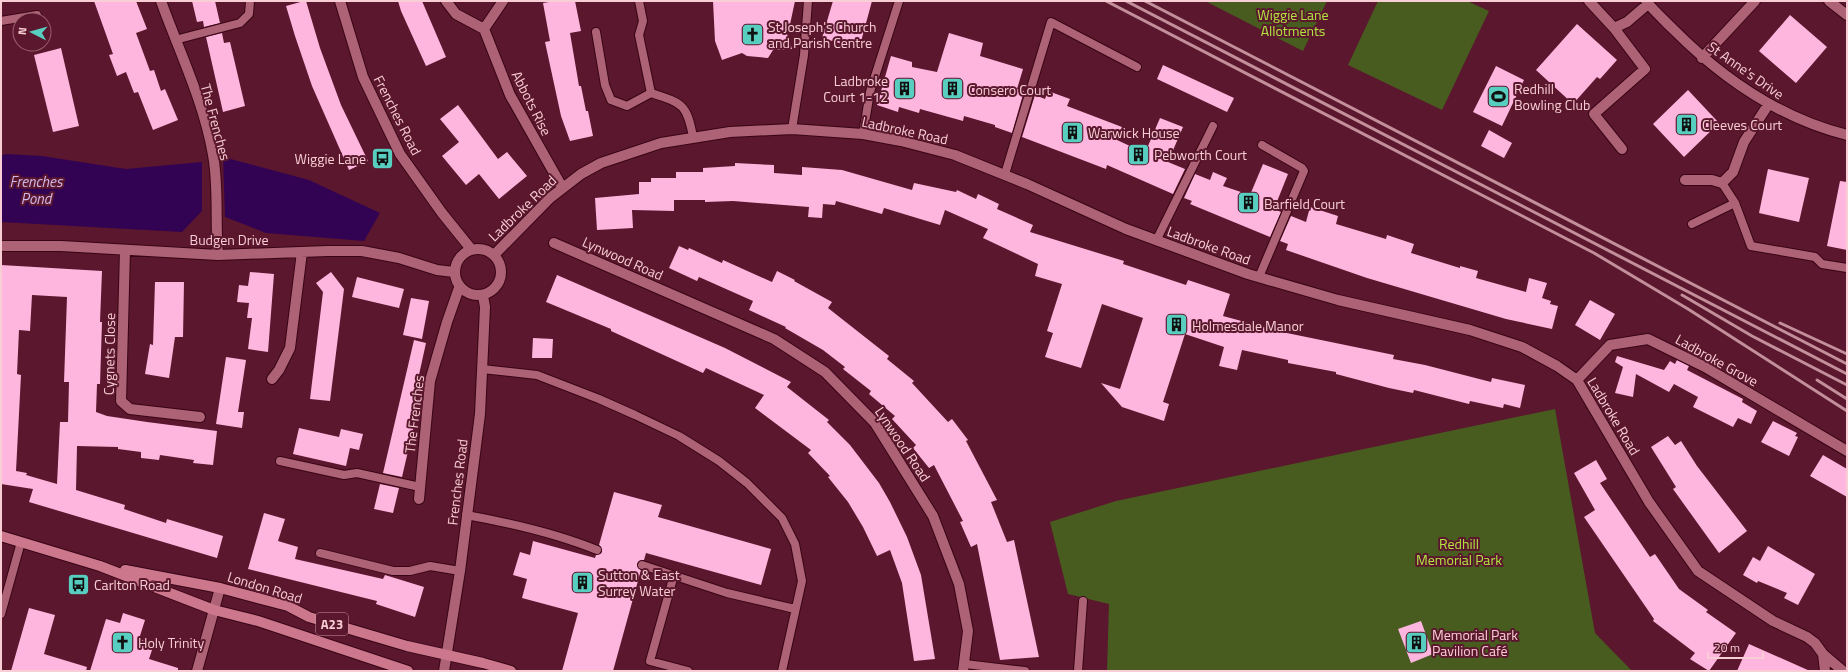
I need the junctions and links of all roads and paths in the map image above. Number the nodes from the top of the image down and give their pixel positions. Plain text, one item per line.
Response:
1 (161, 1) edge
2 (250, 1) edge
3 (340, 1) edge
4 (446, 1) edge
5 (503, 1) edge
6 (639, 1) edge
7 (808, 1) edge
8 (899, 1) edge
9 (1589, 1) edge
10 (1755, 1) edge
11 (1829, 1) edge
12 (1647, 3) edge
13 (1847, 15) edge
14 (12, 19) edge
15 (1, 21) edge
16 (1614, 28) junction
17 (484, 29) junction
18 (596, 32) dead end
19 (175, 40) junction
20 (1702, 58) junction
21 (1136, 67) dead end
22 (650, 94) junction
23 (1768, 105) junction
24 (1213, 126) dead end
25 (792, 129) junction
26 (863, 134) junction
27 (1847, 135) edge
28 (692, 137) junction
29 (1262, 145) dead end
30 (1622, 149) dead end
31 (1004, 174) junction
32 (1685, 180) dead end
33 (1722, 183) junction
34 (562, 187) junction
35 (1735, 203) junction
36 (1692, 224) dead end
37 (1156, 240) junction
38 (554, 243) dead end
39 (1, 246) edge
40 (472, 249) junction
41 (125, 250) junction
42 (302, 252) junction
43 (495, 254) junction
44 (218, 255) junction
45 (1847, 268) edge
46 (454, 272) junction
47 (1259, 277) junction
48 (459, 288) junction
49 (483, 296) junction
50 (482, 369) junction
51 (272, 379) dead end
52 (1577, 380) junction
53 (200, 417) dead end
54 (1847, 451) edge
55 (280, 460) dead end
56 (420, 487) junction
57 (418, 499) dead end
58 (466, 515) junction
59 (1, 536) edge
60 (21, 542) junction
61 (597, 550) dead end
62 (320, 553) dead end
63 (642, 565) dead end
64 (100, 566) junction
65 (460, 571) junction
66 (674, 575) junction
67 (220, 588) junction
68 (1083, 601) dead end
69 (795, 609) junction
70 (214, 610) junction
71 (1, 614) edge
72 (447, 654) junction
73 (1822, 654) junction
74 (964, 668) edge
75 (1001, 670) edge
76 (197, 671) edge
77 (408, 671) edge
78 (444, 671) edge
79 (511, 671) edge
80 (688, 671) edge
81 (782, 671) edge
82 (1025, 671) edge
83 (1078, 671) edge
84 (1825, 671) edge
85 (1843, 671) edge

1 - 19 street, The Frenches
2 - 19 lane
3 - 40 street, Frenches Road
4 - 17 street
5 - 17 street
6 - 22 lane
7 - 25 lane
8 - 26 lane
9 - 16 street
10 - 20 street
11 - 13 street
12 - 16 street
12 - 20 street, St Anne's Drive
14 - 15 lane
16 - 30 street
17 - 34 street, Abbots Rise
18 - 22 lane
19 - 44 street, The Frenches
20 - 23 street, St Anne's Drive
21 - 31 lane
22 - 28 lane
23 - 27 street, St Anne's Drive
23 - 33 street
24 - 37 lane
25 - 26 street, Ladbroke Road
25 - 28 street, Ladbroke Road
26 - 31 street, Ladbroke Road
28 - 34 street, Ladbroke Road
29 - 47 lane
31 - 37 street, Ladbroke Road
32 - 33 street
33 - 35 lane
34 - 43 street, Ladbroke Road
35 - 36 lane
35 - 45 lane
37 - 47 street, Ladbroke Road
38 - 74 street, Lynwood Road
39 - 41 street, Budgen Drive
40 - 43 street
40 - 46 street
41 - 44 street, Budgen Drive
41 - 53 street, Cygnets Close
42 - 44 street, Budgen Drive
42 - 46 street, Budgen Drive
42 - 51 street
43 - 49 street
46 - 48 street
47 - 52 street, Ladbroke Road
48 - 49 street
48 - 56 street, The Frenches
49 - 50 street, Frenches Road
50 - 58 street, Frenches Road
50 - 69 lane
52 - 54 street, Ladbroke Grove
52 - 73 street, Ladbroke Road
55 - 56 lane
56 - 57 street, The Frenches
58 - 61 lane
58 - 65 street, Frenches Road
59 - 60 main road, London Road / A23
60 - 64 main road, London Road / A23
60 - 71 lane
62 - 65 lane
63 - 66 lane
64 - 67 main road, London Road / A23
64 - 70 main road, London Road / A23
65 - 72 street, Frenches Road
66 - 69 lane
66 - 80 lane
67 - 70 street
67 - 72 main road, London Road / A23
68 - 83 lane
69 - 81 lane
70 - 76 street
70 - 77 main road, London Road / A23
72 - 78 street, Frenches Road
72 - 79 main road, London Road / A23
73 - 84 street, Ladbroke Road
73 - 85 street, Ladbroke Road
74 - 75 lane
75 - 82 lane

